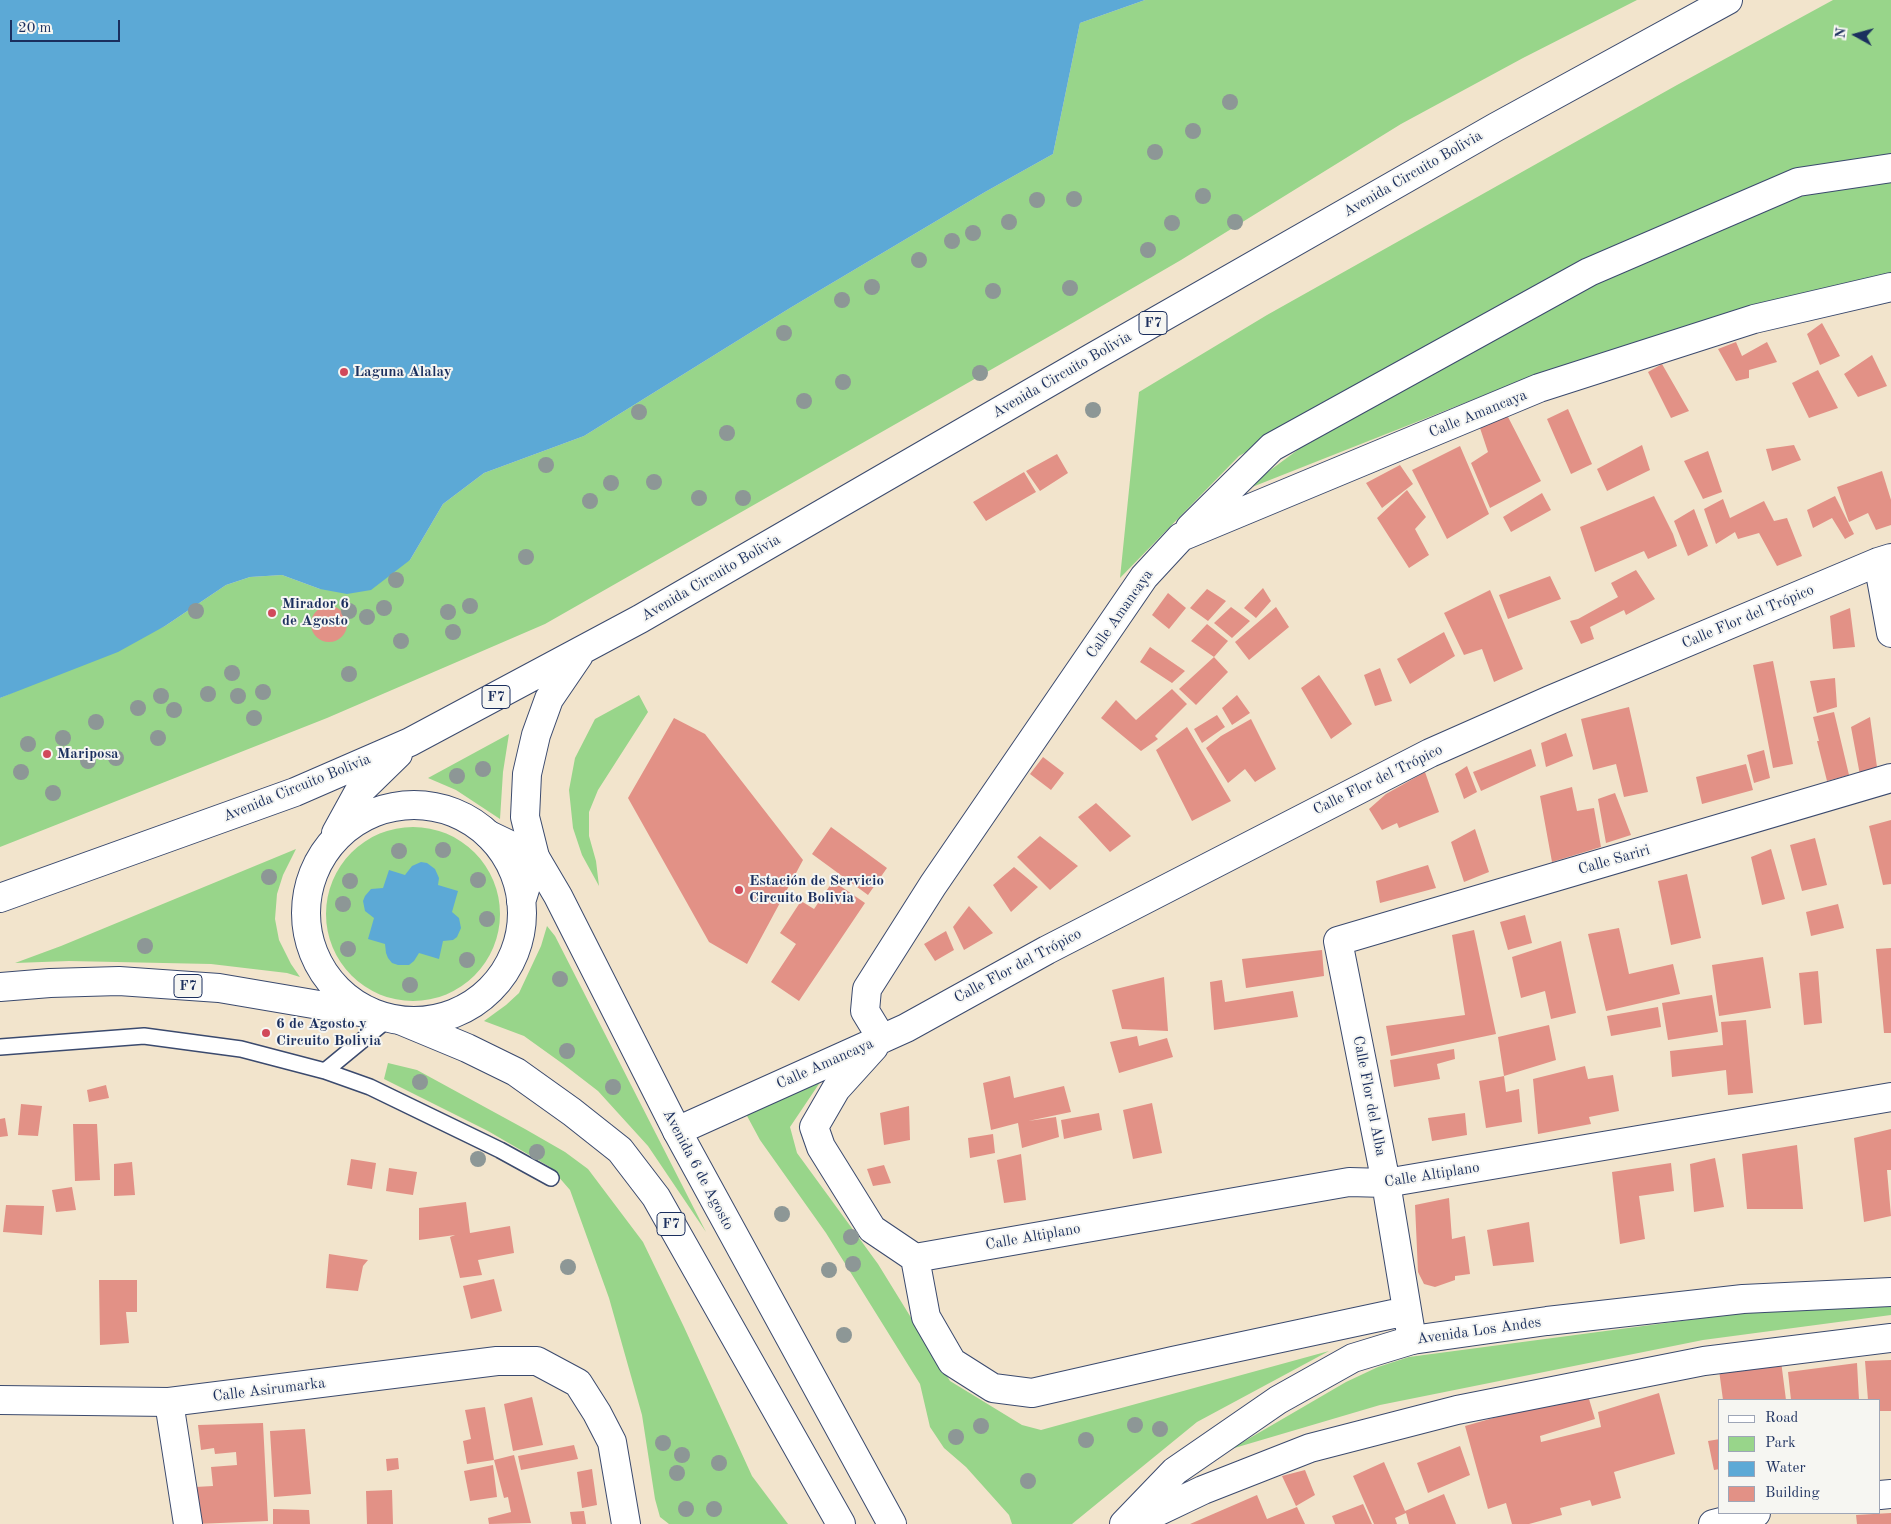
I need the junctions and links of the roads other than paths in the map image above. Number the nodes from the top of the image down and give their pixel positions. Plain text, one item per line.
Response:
1 (1728, 0) edge
2 (1891, 168) edge
3 (1891, 287) edge
4 (1181, 537) junction
5 (1885, 560) edge
6 (1891, 633) edge
7 (582, 652) junction
8 (410, 742) junction
9 (1891, 778) edge
10 (295, 792) junction
11 (358, 793) junction
12 (420, 804) junction
13 (489, 835) junction
14 (326, 850) junction
15 (536, 857) junction
16 (0, 898) edge
17 (522, 902) junction
18 (1338, 941) joint
19 (0, 987) edge
20 (388, 1018) junction
21 (882, 1039) junction
22 (0, 1047) edge
23 (325, 1071) junction
24 (1891, 1096) edge
25 (677, 1131) junction
26 (550, 1178) dead end
27 (1386, 1183) junction
28 (914, 1258) junction
29 (1891, 1292) edge
30 (1407, 1312) junction
31 (1891, 1338) edge
32 (1412, 1340) junction
33 (0, 1400) edge
34 (169, 1402) junction
35 (1752, 1514) edge
36 (188, 1524) edge
37 (626, 1524) edge
38 (841, 1524) edge
39 (892, 1524) edge
40 (1124, 1524) edge
41 (1132, 1524) edge
42 (1713, 1524) edge

1 - 7 main road, Avenida Circuito Bolivia / F7
2 - 4 main road
3 - 4 main road, Calle Amancaya
4 - 21 main road, Calle Amancaya
5 - 6 main road
5 - 21 main road, Calle Flor del Trópico
7 - 8 main road, Avenida Circuito Bolivia / F7
7 - 15 main road, Avenida Circuito Bolivia / F7
8 - 10 main road, Avenida Circuito Bolivia / F7
8 - 11 main road
9 - 18 main road, Calle Sariri
10 - 11 main road
10 - 16 main road, Avenida Circuito Bolivia / F7
11 - 12 main road
11 - 14 main road
12 - 13 main road, F7
12 - 14 main road, F7
13 - 15 main road, F7
13 - 17 main road, F7
14 - 20 main road, F7
15 - 17 main road, F7
15 - 25 main road, Avenida 6 de Agosto / F7
17 - 20 main road, F7
18 - 27 main road, Calle Flor del Alba
19 - 20 main road, F7
20 - 23 lane
20 - 38 main road, F7
21 - 25 main road, Calle Amancaya
21 - 28 main road
22 - 23 lane
23 - 26 lane
24 - 27 main road, Calle Altiplano
25 - 39 main road, Avenida 6 de Agosto / F7
27 - 28 main road, Calle Altiplano
27 - 30 main road, Calle Flor del Alba
28 - 30 main road
29 - 32 main road, Avenida Los Andes
30 - 32 main road, Calle Flor del Alba
31 - 41 main road
32 - 40 main road, Avenida Los Andes
33 - 34 main road, Calle Asirumarka
34 - 36 main road
34 - 37 main road, Calle Asirumarka
35 - 42 main road

